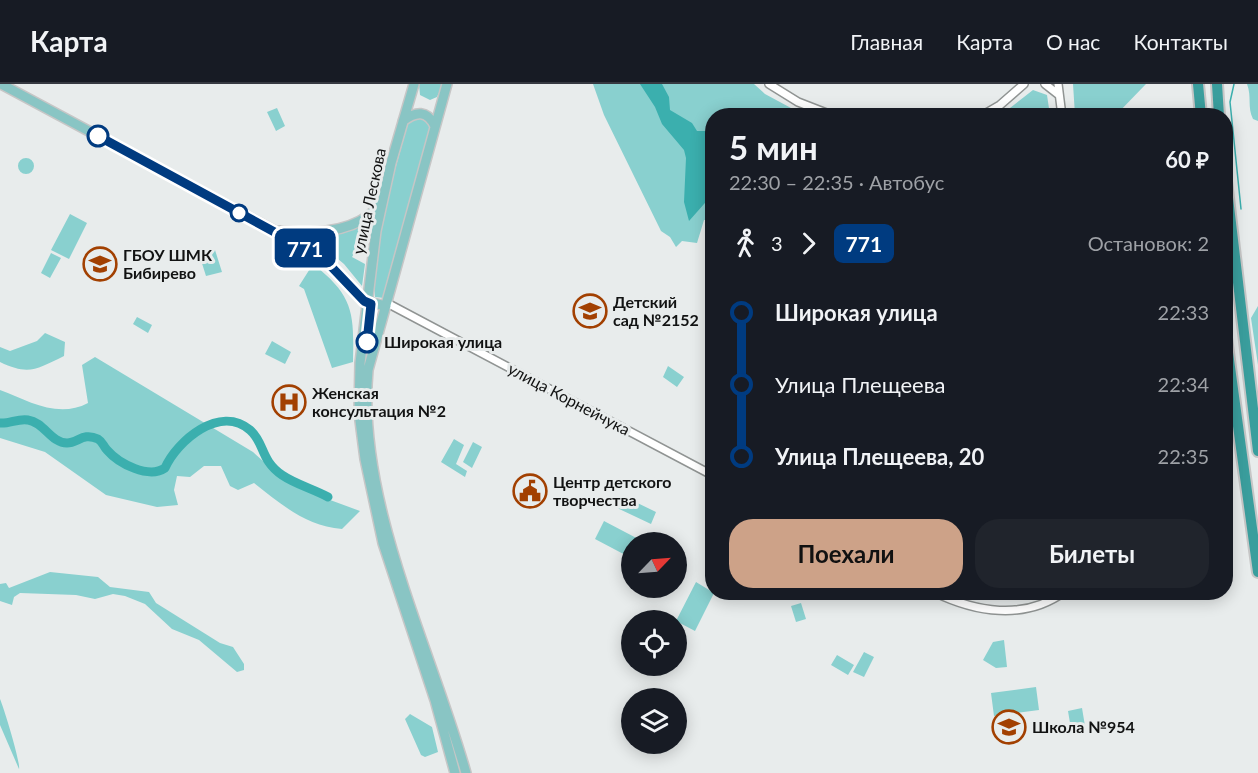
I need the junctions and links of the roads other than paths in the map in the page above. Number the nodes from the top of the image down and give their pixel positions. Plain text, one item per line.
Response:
1 (1, 84) edge
2 (414, 84) edge
3 (447, 84) edge
4 (769, 84) edge
5 (1045, 84) edge
6 (1058, 84) edge
7 (1197, 84) edge
8 (1217, 84) edge
9 (1022, 85) edge
10 (1059, 95) junction
11 (813, 108) edge
12 (995, 108) edge
13 (1061, 108) edge
14 (1200, 108) edge
15 (1218, 108) edge
16 (403, 121) junction
17 (435, 126) junction
18 (382, 202) junction
19 (274, 230) junction
20 (323, 232) junction
21 (1233, 240) edge
22 (317, 255) junction
23 (367, 303) junction
24 (389, 305) junction
25 (1233, 389) edge
26 (1258, 451) edge
27 (705, 471) edge
28 (1258, 572) edge
29 (954, 600) edge
30 (1050, 600) edge
31 (455, 773) edge
32 (466, 773) edge

1 - 19 main road
2 - 16 main road, улица Лескова
3 - 17 main road
4 - 11 street
5 - 10 street
6 - 10 street
7 - 14 highway
8 - 15 highway
9 - 12 street
10 - 13 street
16 - 17 main road
16 - 18 main road, улица Лескова
17 - 24 main road
18 - 20 main road
18 - 23 main road, улица Лескова
19 - 20 main road
19 - 22 main road
20 - 22 main road
21 - 26 highway
22 - 23 main road
23 - 24 main road
23 - 31 main road, улица Лескова
24 - 27 street, улица Корнейчука
24 - 32 main road
25 - 28 highway
29 - 30 street

